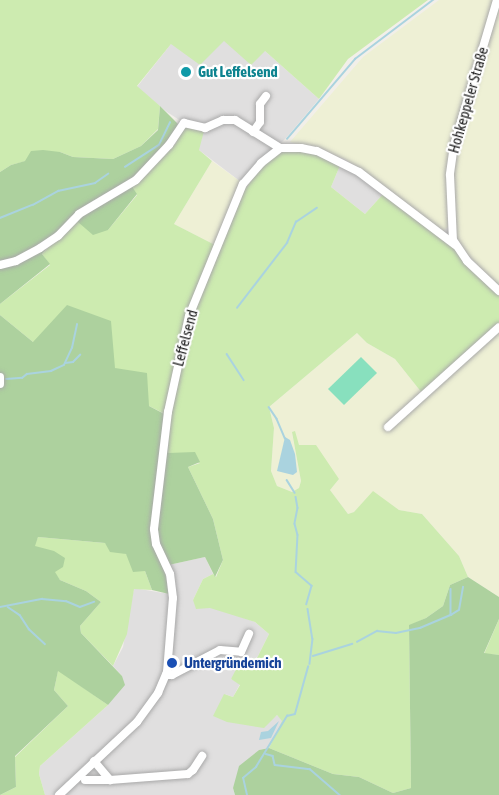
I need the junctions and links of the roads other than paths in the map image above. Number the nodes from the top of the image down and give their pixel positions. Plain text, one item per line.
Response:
1 (497, 0) edge
2 (266, 96) dead end
3 (253, 132) junction
4 (280, 148) junction
5 (455, 245) junction
6 (0, 265) edge
7 (499, 291) edge
8 (499, 327) edge
9 (0, 377) edge
10 (0, 384) edge
11 (388, 427) dead end
12 (249, 634) dead end
13 (166, 675) junction
14 (202, 756) dead end
15 (94, 761) junction
16 (85, 780) dead end
17 (110, 780) junction
18 (59, 795) edge

1 - 5 street, Hohkeppeler Straße
2 - 3 street
3 - 4 street
3 - 6 street
4 - 5 street
4 - 13 street, Leffelsend
5 - 7 street
8 - 11 street
9 - 10 street
12 - 13 street
13 - 15 street
14 - 17 street
15 - 17 street
15 - 18 street
16 - 17 street

